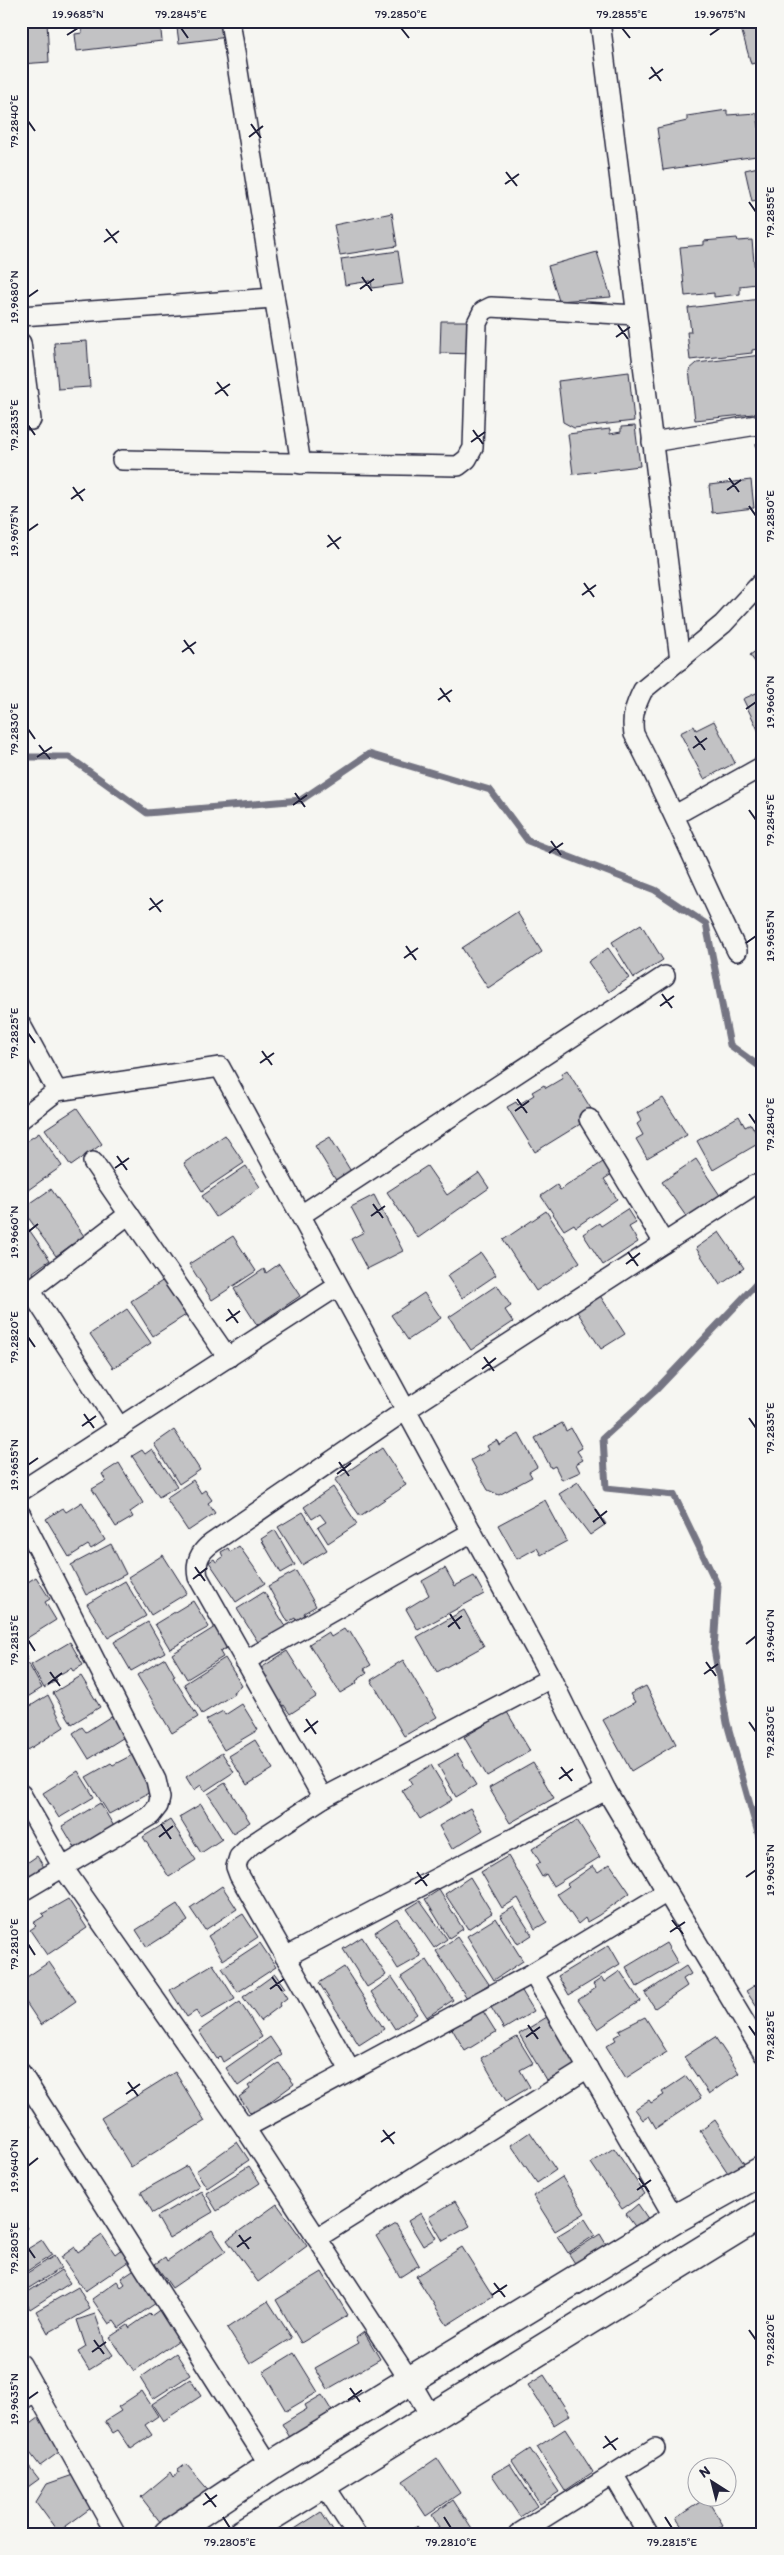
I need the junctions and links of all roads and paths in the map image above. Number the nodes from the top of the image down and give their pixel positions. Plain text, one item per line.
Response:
1 (230, 21) edge
2 (600, 21) edge
3 (274, 298) junction
4 (636, 315) junction
5 (21, 316) edge
6 (21, 343) edge
7 (31, 420) dead end
8 (763, 424) edge
9 (652, 442) junction
10 (122, 460) dead end
11 (301, 464) junction
12 (763, 580) edge
13 (680, 660) junction
14 (763, 766) edge
15 (675, 816) junction
16 (737, 951) dead end
17 (665, 976) dead end
18 (21, 1026) edge
19 (57, 1091) junction
20 (21, 1119) edge
21 (589, 1119) dead end
22 (93, 1162) dead end
23 (754, 1185) dead end
24 (129, 1214) junction
25 (301, 1215) junction
26 (664, 1243) junction
27 (338, 1286) junction
28 (26, 1294) edge
29 (228, 1358) junction
30 (406, 1410) junction
31 (120, 1428) junction
32 (21, 1491) edge
33 (21, 1515) edge
34 (472, 1532) junction
35 (245, 1661) junction
36 (551, 1678) junction
37 (606, 1790) junction
38 (21, 1794) edge
39 (323, 1798) junction
40 (62, 1866) junction
41 (21, 1892) edge
42 (667, 1892) junction
43 (285, 1957) junction
44 (533, 1973) junction
45 (763, 2053) edge
46 (588, 2068) junction
47 (350, 2070) junction
48 (21, 2073) edge
49 (245, 2128) junction
50 (763, 2170) edge
51 (763, 2214) edge
52 (675, 2219) junction
53 (317, 2238) junction
54 (21, 2364) edge
55 (410, 2380) junction
56 (29, 2395) edge
57 (431, 2417) junction
58 (655, 2448) dead end
59 (270, 2466) junction
60 (613, 2474) junction
61 (323, 2483) junction
62 (116, 2534) edge
63 (168, 2534) edge
64 (242, 2534) edge
65 (356, 2534) edge
66 (518, 2534) edge
67 (648, 2534) edge

1 - 3 street
2 - 4 street
3 - 5 street
3 - 11 street
4 - 9 street
4 - 11 street
6 - 7 street
8 - 9 street
9 - 13 street
10 - 11 street
12 - 13 street
13 - 15 street
14 - 15 street
15 - 16 street
17 - 25 street
18 - 19 street
19 - 20 street
19 - 25 street
21 - 26 street
22 - 24 street
23 - 26 street
24 - 28 street
24 - 29 street
25 - 27 street
26 - 30 street
27 - 29 street
27 - 30 street
28 - 31 street
29 - 31 street
30 - 34 street
30 - 35 street
31 - 32 street
33 - 40 street
34 - 35 street
34 - 36 street
35 - 39 street
36 - 37 street
36 - 39 street
37 - 42 street
37 - 43 street
38 - 40 street
39 - 43 street
40 - 41 street
40 - 49 street
42 - 44 street
42 - 45 street
43 - 47 street
44 - 46 street
44 - 47 street
46 - 52 street
46 - 53 street
47 - 49 street
48 - 59 street
49 - 53 street
50 - 52 main road
51 - 57 main road
52 - 55 main road
53 - 55 street
54 - 56 street
55 - 57 street
55 - 59 main road
56 - 62 street
57 - 61 main road
58 - 60 street
59 - 63 main road
60 - 66 street
60 - 67 street
61 - 64 main road
61 - 65 street

